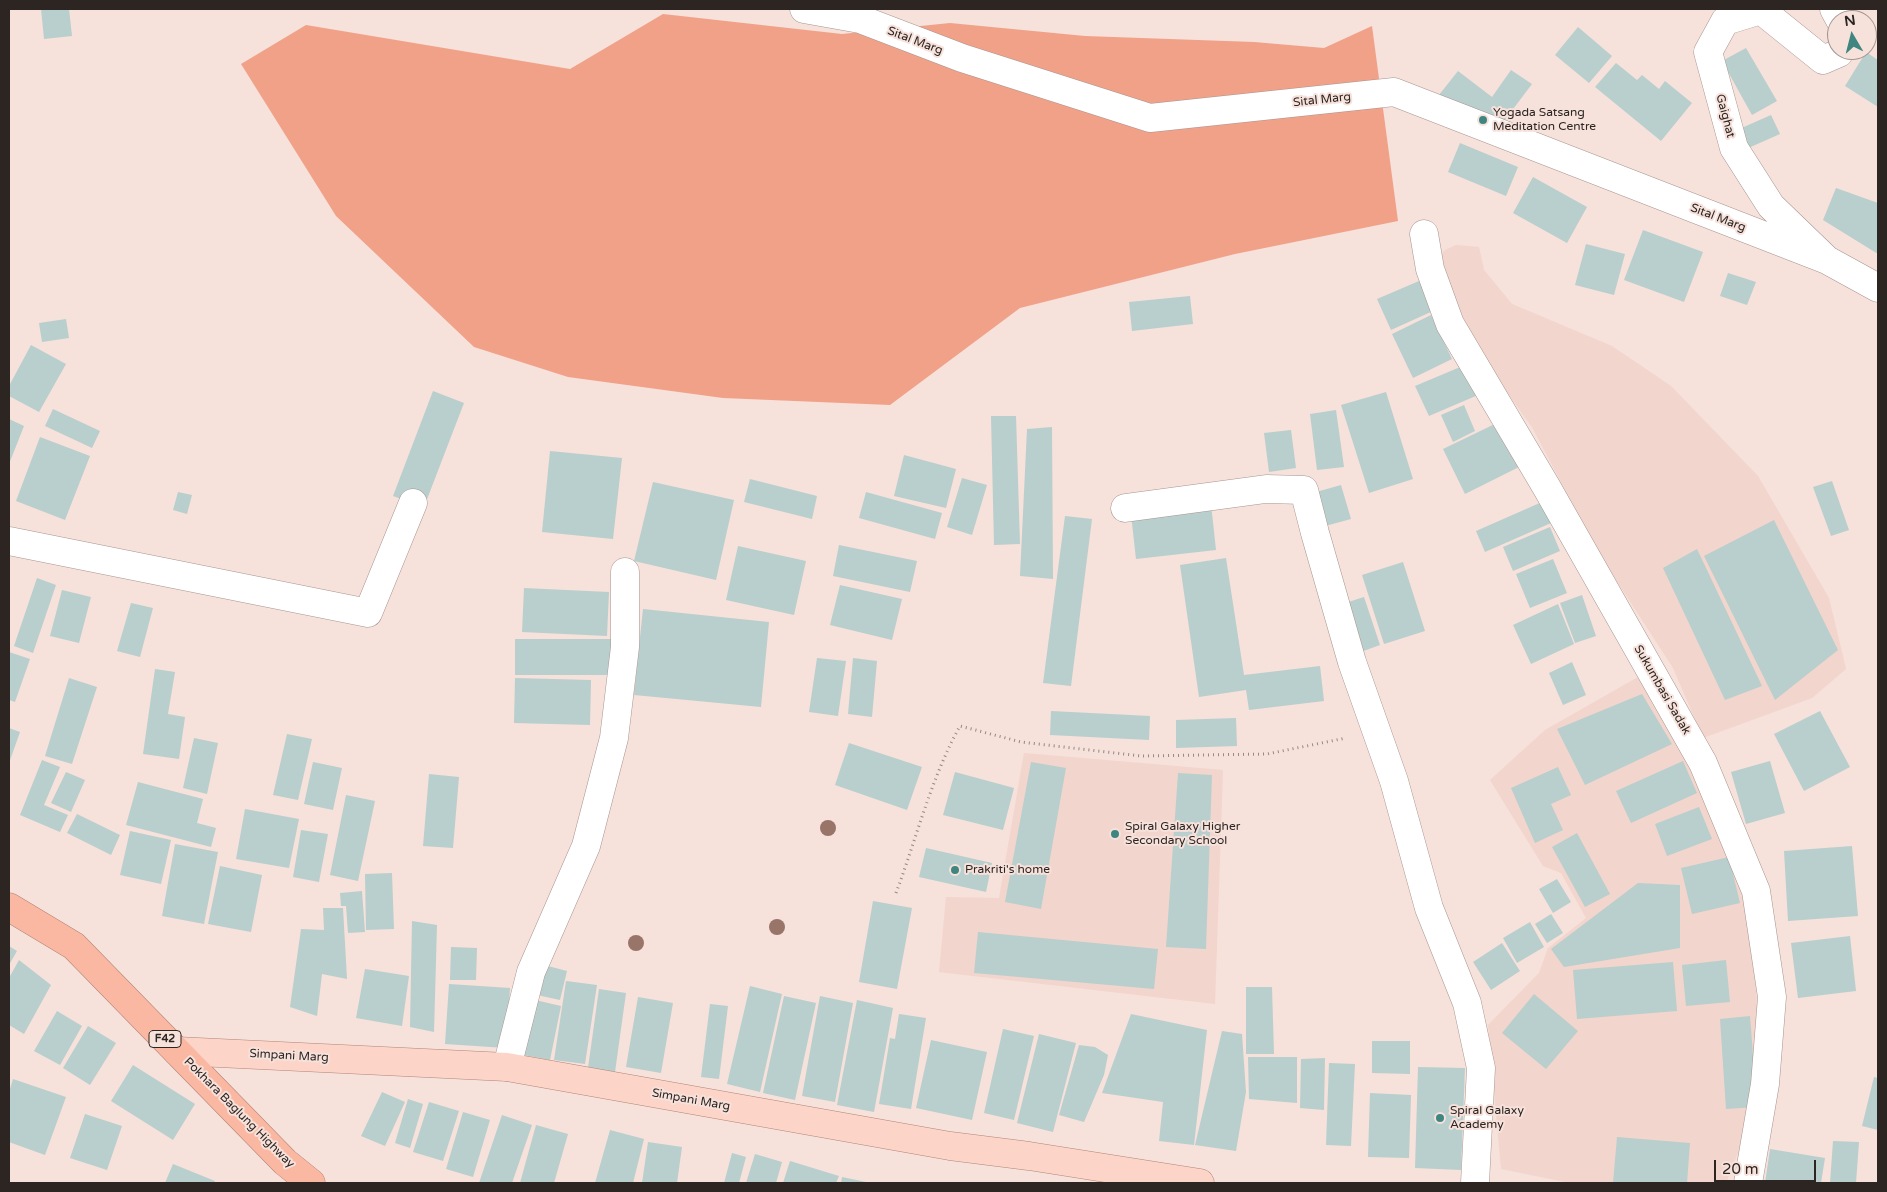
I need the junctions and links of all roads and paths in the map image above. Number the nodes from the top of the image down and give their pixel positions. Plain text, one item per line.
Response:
1 (804, 9) edge
2 (1827, 58) edge
3 (1424, 234) dead end
4 (1827, 260) junction
5 (1878, 288) edge
6 (413, 503) dead end
7 (1125, 508) dead end
8 (9, 541) edge
9 (625, 572) dead end
10 (1376, 732) junction
11 (896, 893) dead end
12 (9, 907) edge
13 (177, 1051) junction
14 (507, 1067) junction
15 (311, 1183) edge
16 (1200, 1183) edge
17 (1475, 1183) edge
18 (1748, 1183) edge

1 - 4 street, Sital Marg
2 - 4 street, Gaighat
3 - 18 street, Sukumbasi Sadak
4 - 5 street, Gaighat
6 - 8 street
7 - 10 street
9 - 14 street
10 - 11 path
10 - 17 street
12 - 13 highway, Pokhara Baglung Highway / F42
13 - 14 main road, Simpani Marg
13 - 15 highway, Pokhara Baglung Highway / F42
14 - 16 main road, Simpani Marg

